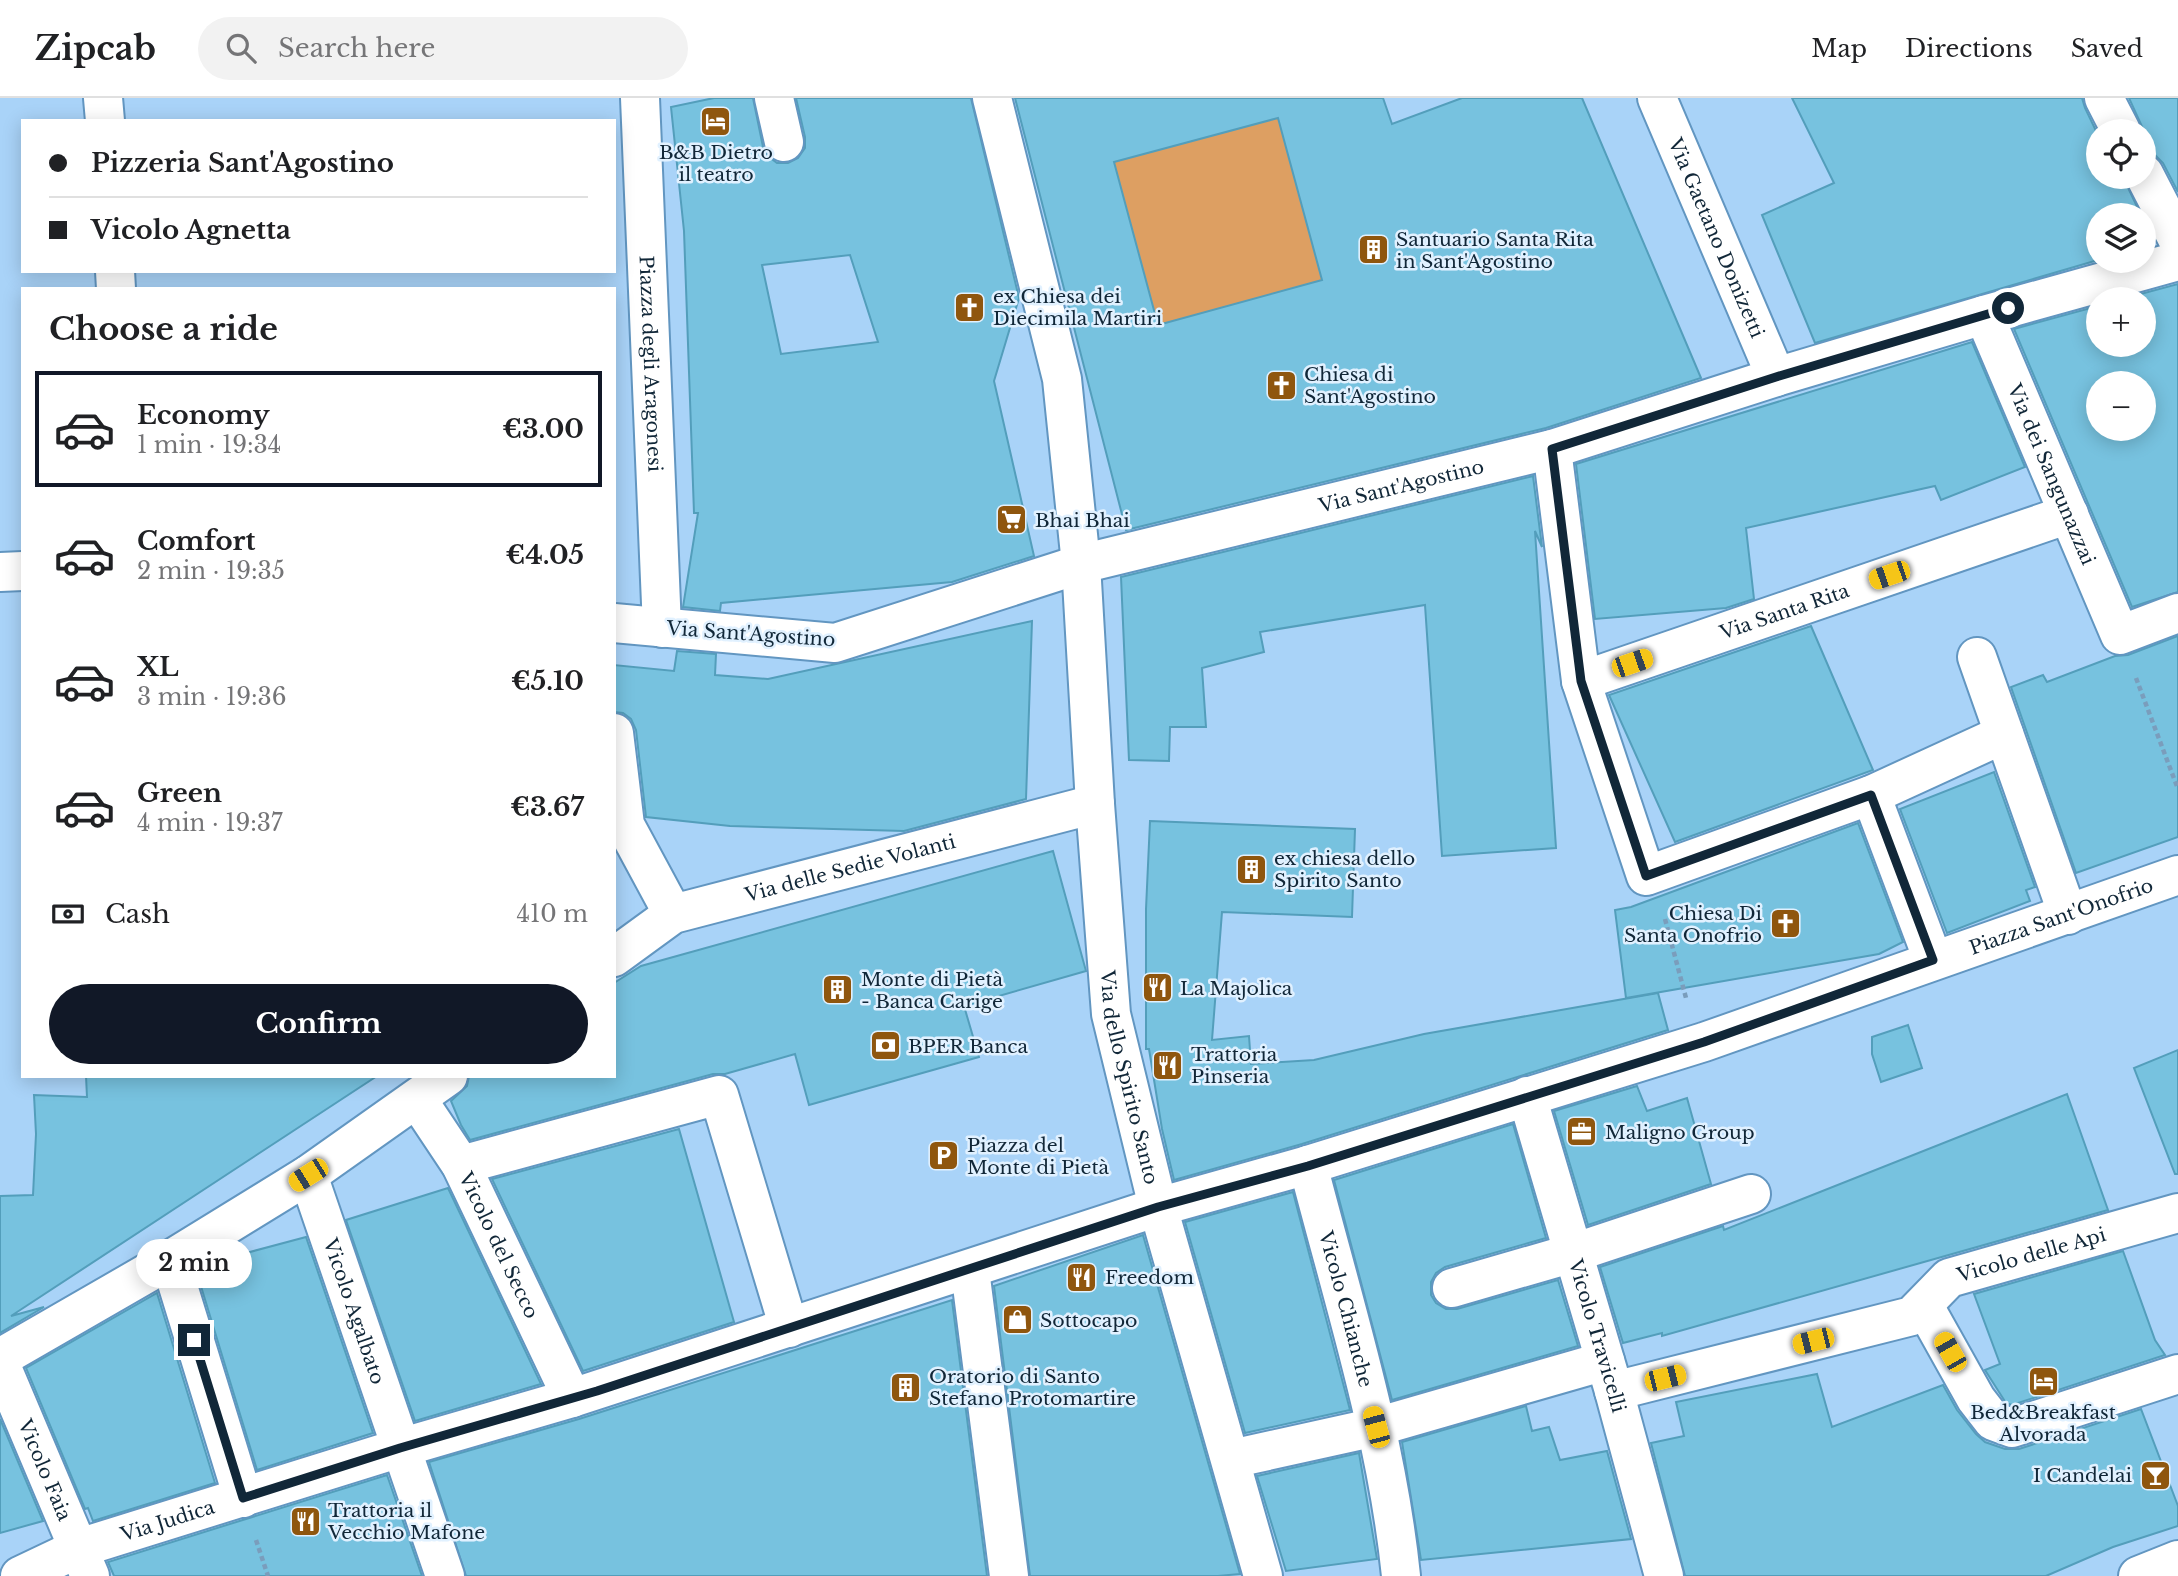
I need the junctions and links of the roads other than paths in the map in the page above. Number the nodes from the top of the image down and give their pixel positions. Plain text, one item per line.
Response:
1 (103, 98) edge
2 (640, 98) edge
3 (774, 98) edge
4 (992, 98) edge
5 (1657, 98) edge
6 (2104, 98) edge
7 (104, 119) edge
8 (2115, 119) edge
9 (784, 142) dead end
10 (2152, 189) edge
11 (2178, 240) edge
12 (2178, 261) edge
13 (1984, 315) junction
14 (1776, 377) junction
15 (1552, 449) junction
16 (2069, 514) junction
17 (1081, 564) junction
18 (21, 571) edge
19 (0, 572) edge
20 (2178, 613) edge
21 (616, 623) edge
22 (662, 628) junction
23 (1977, 657) dead end
24 (1581, 681) junction
25 (2004, 734) junction
26 (616, 750) edge
27 (1871, 795) junction
28 (1095, 804) junction
29 (2178, 875) edge
30 (673, 914) junction
31 (2068, 915) junction
32 (616, 956) edge
33 (1933, 960) junction
34 (445, 1078) edge
35 (1527, 1096) junction
36 (416, 1099) junction
37 (461, 1166) junction
38 (1308, 1166) junction
39 (308, 1175) junction
40 (1751, 1194) dead end
41 (1158, 1207) junction
42 (2178, 1213) edge
43 (1573, 1253) junction
44 (170, 1260) junction
45 (970, 1270) junction
46 (1452, 1287) dead end
47 (1924, 1306) junction
48 (789, 1328) junction
49 (0, 1361) edge
50 (2178, 1374) edge
51 (1609, 1376) junction
52 (572, 1398) junction
53 (1376, 1427) junction
54 (400, 1448) junction
55 (1231, 1459) junction
56 (243, 1498) junction
57 (2178, 1560) edge
58 (85, 1562) edge
59 (20, 1576) edge
60 (445, 1576) edge
61 (1009, 1576) edge
62 (1264, 1576) edge
63 (1401, 1576) edge
64 (1664, 1576) edge
65 (2138, 1576) edge

1 - 7 street
2 - 22 street, Piazza degli Aragonesi
3 - 9 street
4 - 17 street, Via dello Spirito Santo
5 - 14 street, Via Gaetano Donizetti
6 - 8 street
10 - 11 street
12 - 13 street, Via Sant'Agostino
13 - 14 street, Via Sant'Agostino
13 - 16 street, Via dei Sangunazzai
14 - 15 street, Via Sant'Agostino
15 - 17 street, Via Sant'Agostino
15 - 24 street
16 - 20 street, Via dei Sangunazzai
16 - 24 street, Via Santa Rita
17 - 22 street, Via Sant'Agostino
17 - 28 street, Via dello Spirito Santo
18 - 19 street
21 - 22 street, Via Sant'Agostino
23 - 25 street
24 - 27 street
25 - 27 street
25 - 31 street
26 - 30 street
27 - 33 street
28 - 30 street, Via delle Sedie Volanti
28 - 41 street, Via dello Spirito Santo
29 - 31 street, Piazza Sant'Onofrio
30 - 32 street, Via delle Sedie Volanti
31 - 33 street, Piazza Sant'Onofrio
33 - 35 street, Piazza Sant'Onofrio
34 - 36 street
35 - 38 street, Via Judica
35 - 43 street, Vicolo Travicelli
36 - 37 street, Vicolo del Secco
36 - 39 street
37 - 48 street
37 - 52 street, Vicolo del Secco
38 - 41 street, Via Judica
38 - 53 street, Vicolo Chianche
39 - 44 street
39 - 54 street, Vicolo Agalbato
40 - 43 street
41 - 45 street, Via Judica
41 - 55 street, Via dello Spirito Santo
42 - 47 street, Vicolo delle Api
43 - 46 street
43 - 51 street, Vicolo Travicelli
44 - 49 street
44 - 56 street
45 - 48 street, Via Judica
45 - 61 street
47 - 50 street
47 - 51 street, Vicolo delle Api
48 - 52 street, Via Judica
49 - 58 street, Vicolo Faia
51 - 53 street, Vicolo delle Api
51 - 64 street, Vicolo Travicelli
52 - 54 street, Via Judica
53 - 55 street, Vicolo delle Api
53 - 63 street, Vicolo Chianche
54 - 56 street, Via Judica
54 - 60 street, Vicolo Agalbato
55 - 62 street, Via dello Spirito Santo
56 - 58 street, Via Judica
57 - 65 street
58 - 59 street, Via Judica

